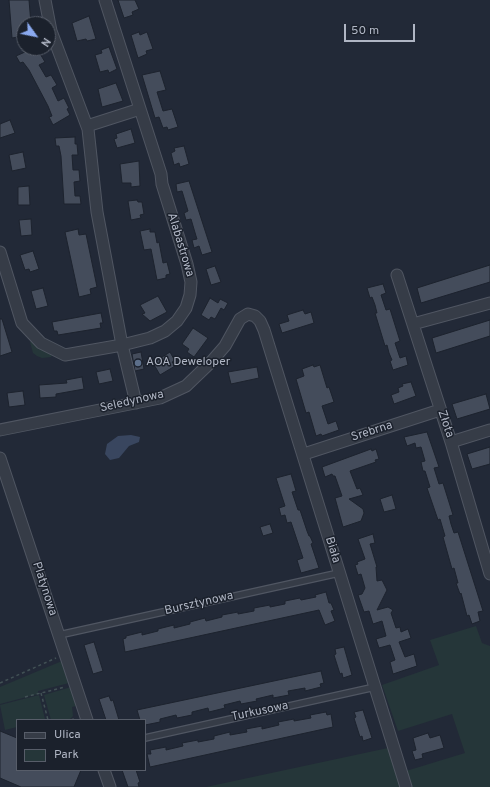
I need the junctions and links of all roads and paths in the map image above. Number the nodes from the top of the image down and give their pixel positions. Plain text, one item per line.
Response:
1 (45, 0) edge
2 (105, 0) edge
3 (140, 108) junction
4 (87, 126) junction
5 (0, 252) edge
6 (397, 275) dead end
7 (490, 302) edge
8 (255, 316) joint
9 (413, 324) junction
10 (122, 345) junction
11 (136, 403) junction
12 (440, 410) junction
13 (0, 430) edge
14 (490, 430) edge
15 (451, 442) junction
16 (304, 454) junction
17 (0, 458) edge
18 (488, 557) edge
19 (339, 573) junction
20 (490, 574) edge
21 (59, 635) junction
22 (65, 654) junction
23 (0, 683) edge
24 (70, 685) dead end
25 (375, 687) junction
26 (41, 693) junction
27 (25, 697) dead end
28 (48, 719) edge
29 (87, 719) edge
30 (146, 738) edge
31 (104, 771) edge
32 (110, 787) edge
33 (406, 787) edge

1 - 4 street
2 - 3 street, Alabastrowa
3 - 4 street
3 - 10 street, Alabastrowa
4 - 10 street
5 - 10 street, Alabastrowa
6 - 9 street, Złota
7 - 9 street
8 - 11 street, Seledynowa
8 - 16 street, Biała
9 - 12 street, Złota
10 - 11 street
11 - 13 street, Seledynowa
12 - 15 street, Złota
12 - 16 street, Srebrna
14 - 15 street
15 - 18 street, Złota
16 - 19 street, Biała
17 - 21 street, Platynowa
18 - 20 street, Złota
19 - 21 lane, Bursztynowa
19 - 25 street, Biała
21 - 22 street, Platynowa
22 - 23 path
22 - 29 street, Platynowa
24 - 26 path
25 - 30 lane, Turkusowa
25 - 33 street, Biała
26 - 27 path
26 - 28 path
31 - 32 street

